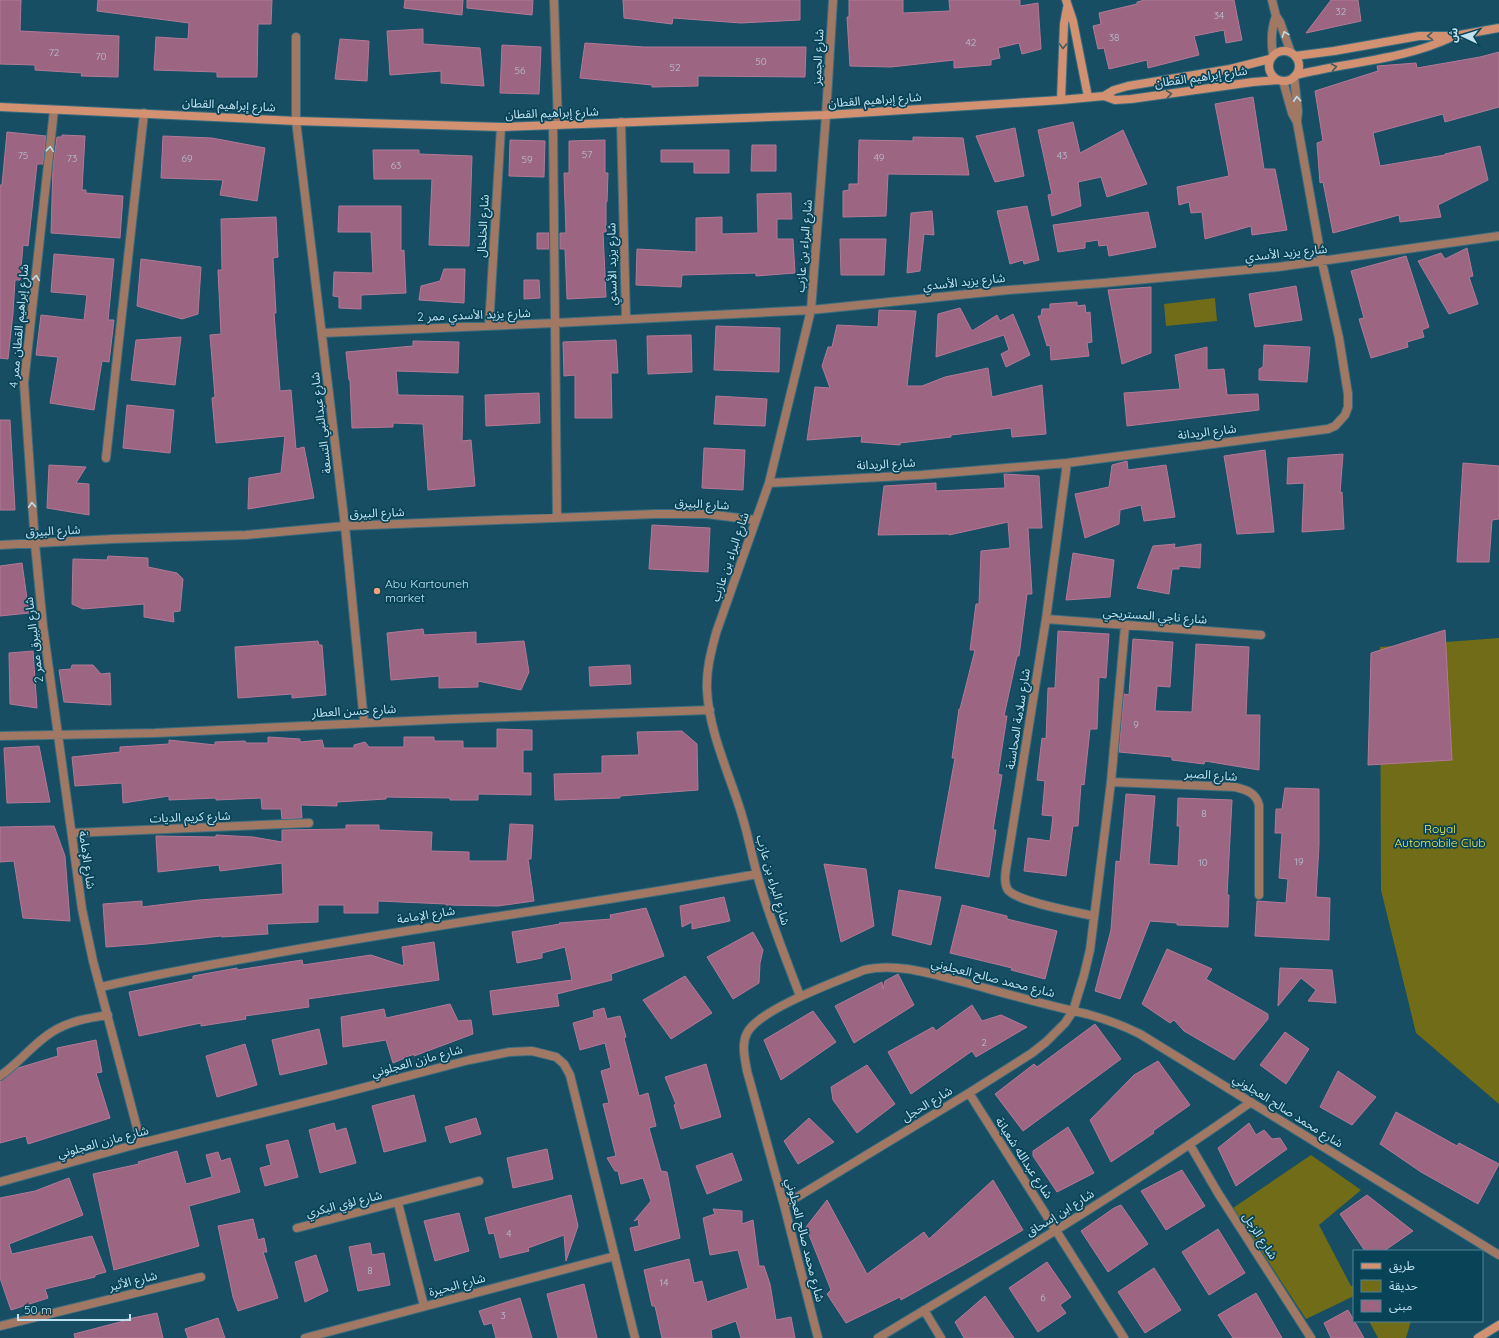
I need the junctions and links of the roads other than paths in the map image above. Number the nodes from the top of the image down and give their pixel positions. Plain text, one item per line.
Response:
1 (554, 0) edge
2 (833, 0) edge
3 (1272, 0) edge
4 (1066, 4) edge
5 (1276, 16) junction
6 (1499, 28) edge
7 (1454, 36) junction
8 (296, 37) dead end
9 (1293, 55) junction
10 (1272, 57) junction
11 (1295, 76) junction
12 (1280, 81) junction
13 (1104, 96) junction
14 (1088, 97) junction
15 (1061, 100) junction
16 (0, 107) edge
17 (54, 110) junction
18 (144, 113) junction
19 (826, 115) junction
20 (296, 121) junction
21 (621, 122) junction
22 (1296, 122) junction
23 (555, 125) junction
24 (501, 127) junction
25 (1499, 236) edge
26 (1322, 262) junction
27 (811, 310) junction
28 (626, 319) junction
29 (555, 323) junction
30 (489, 326) junction
31 (322, 333) junction
32 (106, 458) dead end
33 (1067, 463) junction
34 (769, 483) junction
35 (557, 518) junction
36 (755, 520) junction
37 (345, 526) junction
38 (35, 544) junction
39 (0, 545) edge
40 (1046, 619) junction
41 (1125, 626) junction
42 (1261, 635) dead end
43 (710, 710) junction
44 (364, 722) junction
45 (57, 734) junction
46 (0, 736) edge
47 (1112, 782) junction
48 (309, 823) dead end
49 (72, 833) junction
50 (757, 874) junction
51 (1259, 895) dead end
52 (1094, 916) junction
53 (101, 987) junction
54 (800, 996) junction
55 (1073, 1011) junction
56 (108, 1015) junction
57 (0, 1076) edge
58 (969, 1093) junction
59 (1251, 1102) junction
60 (141, 1143) junction
61 (1190, 1145) junction
62 (478, 1181) dead end
63 (0, 1182) edge
64 (398, 1203) junction
65 (784, 1205) junction
66 (297, 1228) dead end
67 (1056, 1230) junction
68 (1499, 1255) edge
69 (615, 1256) junction
70 (201, 1277) dead end
71 (424, 1306) junction
72 (924, 1310) junction
73 (1499, 1325) edge
74 (0, 1326) edge
75 (305, 1338) edge
76 (635, 1338) edge
77 (818, 1338) edge
78 (878, 1338) edge
79 (942, 1338) edge
80 (1124, 1338) edge
81 (1311, 1338) edge
82 (1478, 1338) edge

1 - 23 street
2 - 19 street, شارع الجميز
3 - 5 street
4 - 14 street
4 -> 15 street
9 -> 5 street
5 - 10 street
6 - 7 street
7 -> 9 street
11 -> 7 street
8 - 20 street, شارع عبدالنبي التسعة
9 - 10 street
9 - 11 street
10 - 12 street
10 - 13 street, شارع إبراهيم القطان
11 - 12 street
22 -> 11 street, شارع الريدانة
13 -> 12 street, شارع إبراهيم القطان
12 - 22 street, شارع الريدانة
13 - 14 street, شارع إبراهيم القطان
14 - 15 street, شارع إبراهيم القطان
15 - 19 street, شارع إبراهيم القطان
16 - 17 street, شارع إبراهيم القطان
17 - 18 street, شارع إبراهيم القطان
38 -> 17 street, شارع إبراهيم القطان ممر 4
18 - 20 street, شارع إبراهيم القطان
18 - 32 street
19 - 21 street, شارع إبراهيم القطان
19 - 27 street, شارع البراء بن عازب
20 - 24 street, شارع إبراهيم القطان
20 - 31 street, شارع عبدالنبي التسعة
21 - 23 street, شارع إبراهيم القطان
21 - 28 street, شارع يزيد الأسدي
22 - 26 street, شارع الريدانة
23 - 24 street, شارع إبراهيم القطان
23 - 29 street
24 - 30 street, شارع الخلخال
25 - 26 street, شارع يزيد الأسدي
26 - 27 street, شارع يزيد الأسدي
26 - 33 street, شارع الريدانة
27 - 28 street, شارع يزيد الأسدي
27 - 34 street, شارع البراء بن عازب
28 - 29 street, شارع يزيد الأسدي ممر 2
29 - 30 street, شارع يزيد الأسدي ممر 2
29 - 35 street
30 - 31 street, شارع يزيد الأسدي ممر 2
31 - 37 street, شارع عبدالنبي التسعة
33 - 34 street, شارع الريدانة
33 - 40 street, شارع سلامة المحاسنة
34 - 36 street, شارع البراء بن عازب
35 - 36 street, شارع البيرق
35 - 37 street, شارع البيرق
36 - 43 street, شارع البراء بن عازب
37 - 38 street, شارع البيرق
37 - 44 street, شارع عبدالنبي التسعة
38 - 39 street, شارع البيرق
38 - 45 street, شارع البيرق ممر 2
40 - 41 street, شارع ناجي المستريحي
40 - 52 street, شارع سلامة المحاسنة
41 - 42 street, شارع ناجي المستريحي
41 - 47 street
43 - 44 street, شارع حسن العطار
43 - 50 street, شارع البراء بن عازب
44 - 45 street, شارع حسن العطار
45 - 46 street, شارع حسن العطار
45 - 49 street, شارع الإمامة
47 - 51 street, شارع الصبر
47 - 52 street
48 - 49 street, شارع كريم الديات
49 - 53 street, شارع الإمامة
50 - 53 street, شارع الإمامة
50 - 54 street, شارع البراء بن عازب
52 - 55 street
53 - 56 street, شارع الإمامة
54 - 55 street, شارع محمد صالح العجلوني
54 - 65 street, شارع محمد صالح العجلوني
55 - 58 street, شارع الحجل
55 - 59 street, شارع محمد صالح العجلوني
56 - 57 street
56 - 60 street, شارع الإمامة
58 - 65 street, شارع الحجل
58 - 67 street, شارع عبدالله شعبانة
59 - 61 street, شارع ابن إسحاق
59 - 68 street, شارع محمد صالح العجلوني
60 - 63 street, شارع مازن العجلوني
60 - 69 street, شارع مازن العجلوني
61 - 67 street, شارع ابن إسحاق
61 - 81 street, شارع الزجل
62 - 64 street, شارع لؤي البكري
64 - 66 street, شارع لؤي البكري
64 - 71 street, شارع لؤي البكري
65 - 77 street, شارع محمد صالح العجلوني
67 - 72 street, شارع ابن إسحاق
67 - 80 street, شارع عبدالله شعبانة
69 - 71 street, شارع البحيرة
69 - 76 street, شارع مازن العجلوني
70 - 74 street, شارع الأثير
71 - 75 street, شارع البحيرة
72 - 78 street, شارع ابن إسحاق
72 - 79 street
73 - 82 street

